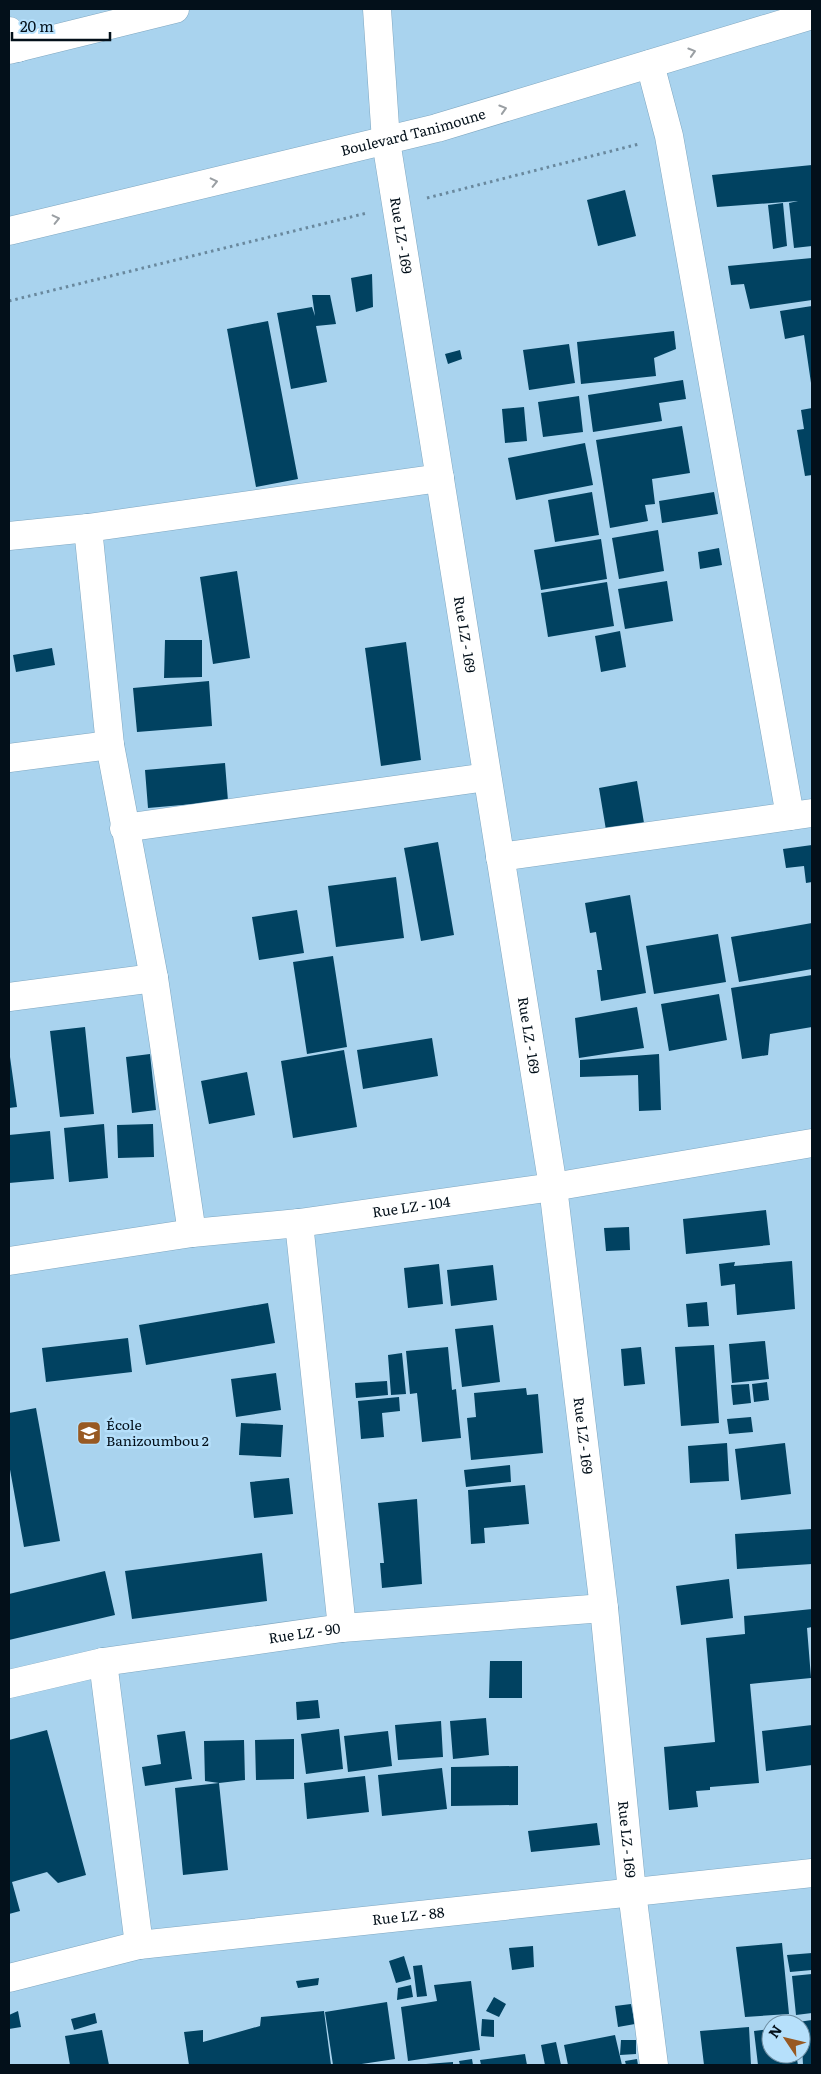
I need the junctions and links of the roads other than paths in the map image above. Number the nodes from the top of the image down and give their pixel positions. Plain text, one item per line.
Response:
1 (175, 9) edge
2 (377, 9) edge
3 (812, 15) edge
4 (11, 40) edge
5 (650, 64) junction
6 (386, 141) junction
7 (9, 231) edge
8 (440, 478) junction
9 (88, 528) junction
10 (9, 536) edge
11 (110, 745) junction
12 (9, 758) edge
13 (487, 778) junction
14 (801, 814) edge
15 (124, 828) junction
16 (500, 857) junction
17 (154, 978) junction
18 (9, 998) edge
19 (812, 1143) edge
20 (553, 1187) junction
21 (300, 1223) junction
22 (192, 1233) junction
23 (9, 1261) edge
24 (604, 1608) junction
25 (342, 1628) junction
26 (103, 1662) junction
27 (9, 1684) edge
28 (812, 1873) edge
29 (632, 1892) junction
30 (139, 1945) junction
31 (9, 1978) edge
32 (654, 2065) edge

1 - 4 street
2 - 6 street, Rue LZ - 169
5 -> 3 street, Boulevard Tanimoune
6 -> 5 street, Boulevard Tanimoune
5 - 14 street
7 -> 6 street, Boulevard Tanimoune
6 - 8 street, Rue LZ - 169
8 - 9 street
8 - 13 street, Rue LZ - 169
9 - 10 street
9 - 11 street
11 - 12 street
11 - 15 street
13 - 15 street
13 - 16 street, Rue LZ - 169
14 - 16 street
15 - 17 street
16 - 20 street, Rue LZ - 169
17 - 18 street
17 - 22 street
19 - 20 street, Rue LZ - 104
20 - 21 street, Rue LZ - 104
20 - 24 street, Rue LZ - 169
21 - 22 street, Rue LZ - 104
21 - 25 street
22 - 23 street, Rue LZ - 104
24 - 25 street, Rue LZ - 90
24 - 29 street, Rue LZ - 169
25 - 26 street, Rue LZ - 90
26 - 27 street, Rue LZ - 90
26 - 30 street
28 - 29 street, Rue LZ - 88
29 - 30 street, Rue LZ - 88
29 - 32 street, Rue LZ - 169
30 - 31 street, Rue LZ - 88

